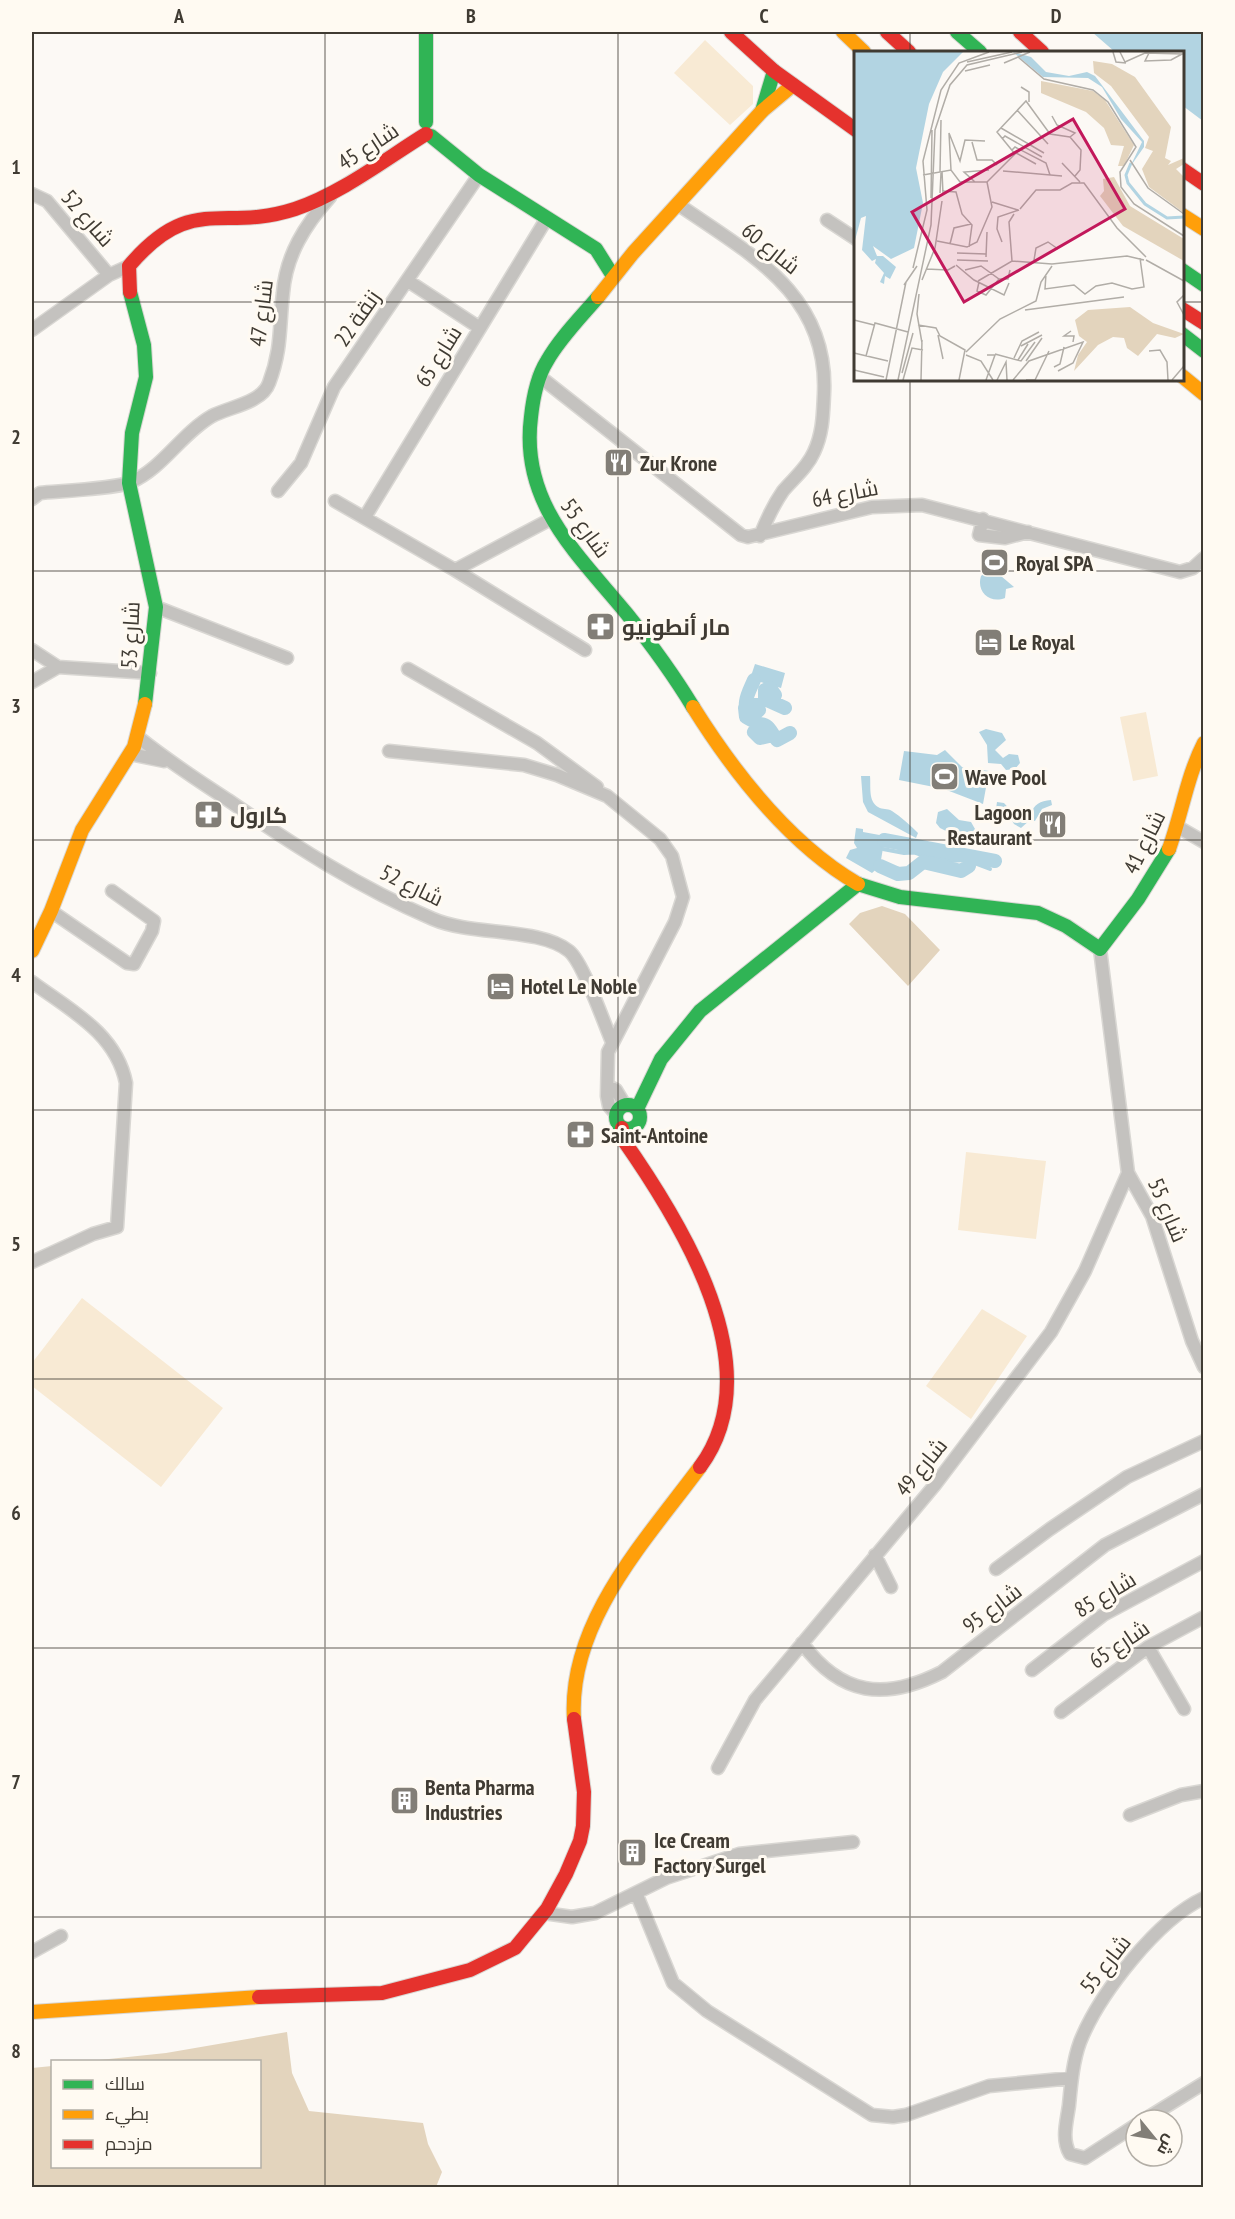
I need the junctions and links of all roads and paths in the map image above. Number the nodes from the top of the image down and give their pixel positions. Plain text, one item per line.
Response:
1 (426, 32) edge
2 (731, 32) edge
3 (843, 32) edge
4 (887, 32) edge
5 (957, 32) edge
6 (1020, 32) edge
7 (863, 51) edge
8 (908, 51) edge
9 (979, 51) edge
10 (1041, 51) edge
11 (774, 71) junction
12 (794, 85) junction
13 (762, 111) junction
14 (432, 128) junction
15 (854, 129) edge
16 (1184, 170) edge
17 (479, 175) junction
18 (1203, 184) edge
19 (32, 194) edge
20 (333, 194) junction
21 (679, 206) junction
22 (1184, 216) edge
23 (547, 218) junction
24 (827, 220) dead end
25 (1203, 229) edge
26 (854, 237) edge
27 (596, 249) junction
28 (633, 253) junction
29 (129, 266) junction
30 (1184, 271) edge
31 (109, 275) junction
32 (613, 276) junction
33 (408, 281) junction
34 (1203, 285) edge
35 (1184, 310) edge
36 (1203, 323) edge
37 (480, 328) junction
38 (32, 330) edge
39 (1184, 336) edge
40 (1203, 351) edge
41 (539, 375) junction
42 (1184, 378) edge
43 (1203, 394) edge
44 (129, 483) junction
45 (278, 491) dead end
46 (32, 497) edge
47 (335, 501) dead end
48 (365, 517) junction
49 (549, 520) junction
50 (760, 536) junction
51 (1203, 558) edge
52 (455, 570) junction
53 (156, 607) junction
54 (32, 650) edge
55 (585, 650) dead end
56 (287, 658) dead end
57 (58, 668) junction
58 (408, 669) dead end
59 (150, 673) junction
60 (32, 682) edge
61 (138, 737) junction
62 (1203, 743) edge
63 (389, 751) dead end
64 (130, 754) junction
65 (168, 762) junction
66 (607, 795) junction
67 (1178, 827) junction
68 (1203, 842) edge
69 (858, 884) junction
70 (112, 891) dead end
71 (51, 911) junction
72 (1100, 949) junction
73 (32, 951) edge
74 (32, 982) edge
75 (612, 1042) junction
76 (626, 1108) junction
77 (627, 1128) junction
78 (1128, 1173) junction
79 (32, 1262) edge
80 (1203, 1367) edge
81 (1203, 1441) edge
82 (1203, 1494) edge
83 (875, 1555) junction
84 (1203, 1561) edge
85 (996, 1569) dead end
86 (891, 1587) dead end
87 (1203, 1617) edge
88 (802, 1643) junction
89 (1148, 1647) junction
90 (1032, 1670) dead end
91 (1184, 1709) dead end
92 (1061, 1712) dead end
93 (718, 1768) dead end
94 (1203, 1791) edge
95 (1130, 1815) dead end
96 (853, 1842) dead end
97 (636, 1893) junction
98 (1203, 1898) edge
99 (544, 1913) junction
100 (61, 1936) dead end
101 (32, 1952) edge
102 (32, 2012) edge
103 (1072, 2078) junction
104 (1203, 2083) edge
105 (1163, 2108) edge
106 (1124, 2133) edge

1 - 14 main road
2 - 11 main road
3 - 7 main road
4 - 8 main road
5 - 9 main road
6 - 10 main road
11 - 12 main road
11 - 13 main road, شارع 55
12 - 13 main road, شارع 55
12 - 15 main road
13 - 21 main road, شارع 55
14 - 17 main road
14 - 20 main road, شارع 45
16 - 18 main road
17 - 23 main road
17 - 33 street, زنقة 22
19 - 31 street, شارع 52
20 - 29 main road, شارع 45
20 - 44 street, شارع 47
21 - 28 main road, شارع 55
21 - 50 street, شارع 60
22 - 25 main road
23 - 27 main road
23 - 37 street, شارع 65
24 - 26 street
27 - 28 main road
27 - 32 main road
28 - 32 main road, شارع 55
29 - 31 street
29 - 44 main road, شارع 53
30 - 34 main road
31 - 38 street
32 - 41 main road, شارع 55
33 - 37 street
33 - 45 street, زنقة 22
35 - 36 main road
37 - 48 street, شارع 65
39 - 40 main road
41 - 49 main road, شارع 55
41 - 50 street
42 - 43 main road
44 - 46 street
44 - 53 main road, شارع 53
47 - 48 street
48 - 52 street
49 - 52 street
49 - 69 main road, شارع 55
50 - 51 street, شارع 64
52 - 55 street
53 - 56 street
53 - 59 main road, شارع 53
54 - 57 street
57 - 59 street
57 - 60 street
58 - 66 street
59 - 61 main road, شارع 53
61 - 64 main road, شارع 53
61 - 65 street, شارع 52
62 - 67 main road, شارع 41
63 - 66 street
64 - 65 street, شارع 52
64 - 71 main road, شارع 53
65 - 75 street, شارع 52
66 - 75 street
67 - 68 street
67 - 72 main road, شارع 41
69 - 72 main road, شارع 55
69 - 76 main road
70 - 71 street
71 - 73 main road, شارع 53
72 - 78 street
74 - 79 street
75 - 76 street
76 - 77 main road
76 - 77 main road
77 - 99 main road
78 - 80 street, شارع 55
78 - 83 street, شارع 49
81 - 85 street
82 - 88 street, شارع 95
83 - 86 street
83 - 88 street, شارع 49
84 - 90 street, شارع 85
87 - 89 street, شارع 65
88 - 93 street, شارع 49
89 - 91 street
89 - 92 street, شارع 65
94 - 95 street
96 - 97 street
97 - 99 street
97 - 103 street
98 - 103 street, شارع 55
99 - 102 main road
100 - 101 street
103 - 106 street, شارع 55
104 - 105 street

